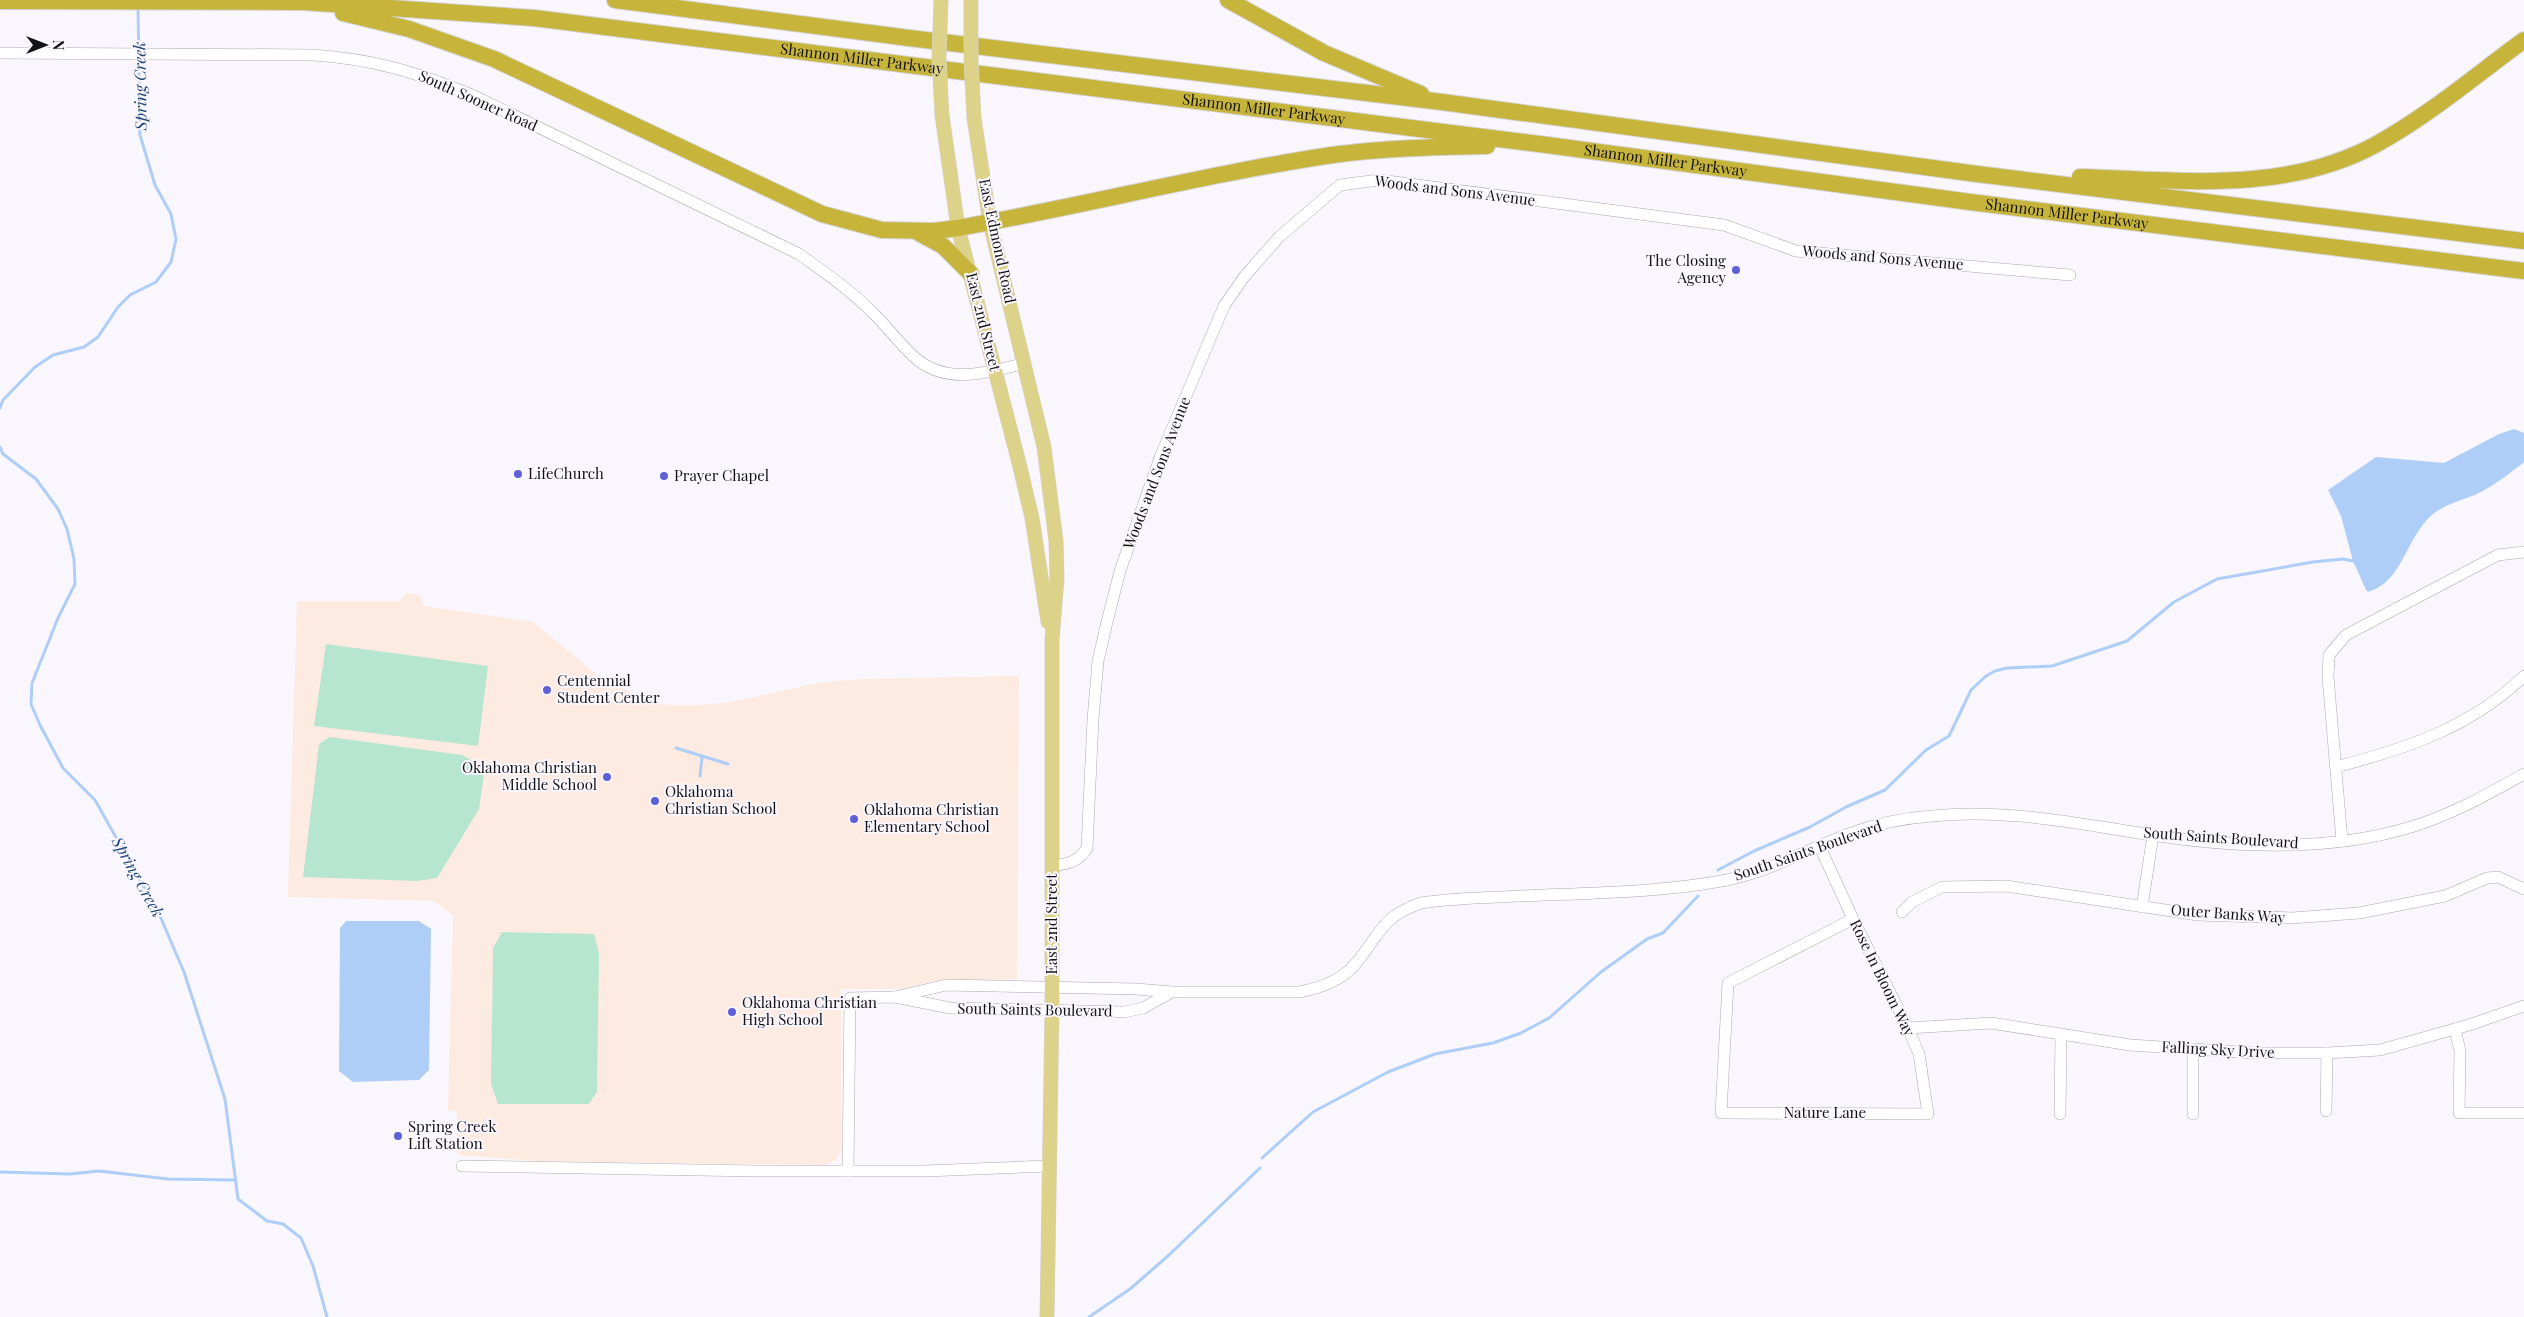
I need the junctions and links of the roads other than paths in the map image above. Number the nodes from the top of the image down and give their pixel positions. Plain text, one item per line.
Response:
1 (615, 0) edge
2 (941, 0) edge
3 (972, 0) edge
4 (1228, 0) edge
5 (0, 1) edge
6 (112, 1) edge
7 (302, 2) junction
8 (2524, 40) edge
9 (0, 54) edge
10 (1442, 102) junction
11 (1547, 145) junction
12 (1977, 174) junction
13 (990, 223) junction
14 (958, 228) junction
15 (915, 231) junction
16 (2524, 241) edge
17 (2524, 271) edge
18 (971, 274) junction
19 (2070, 275) dead end
20 (1025, 363) junction
21 (995, 371) junction
22 (2524, 552) edge
23 (1052, 640) junction
24 (2524, 676) edge
25 (2336, 767) junction
26 (2524, 774) edge
27 (2153, 835) junction
28 (2342, 841) junction
29 (1820, 847) junction
30 (1052, 866) junction
31 (2524, 889) edge
32 (2142, 907) junction
33 (1902, 912) dead end
34 (1853, 919) junction
35 (1052, 987) junction
36 (1172, 992) junction
37 (895, 997) junction
38 (2524, 1006) edge
39 (1052, 1010) junction
40 (1908, 1028) junction
41 (2455, 1029) junction
42 (2061, 1035) junction
43 (2193, 1049) junction
44 (2327, 1053) junction
45 (2326, 1111) dead end
46 (2524, 1113) edge
47 (1928, 1114) joint
48 (2060, 1114) dead end
49 (2193, 1114) dead end
50 (462, 1166) dead end
51 (1048, 1166) junction
52 (848, 1172) junction
53 (1046, 1317) edge

1 - 10 highway, Shannon Miller Parkway
2 - 14 main road, East 2nd Street, bridge
3 - 13 main road, East Edmond Road, bridge
4 - 10 highway
5 - 6 highway, Shannon Miller Parkway
6 - 7 highway, Shannon Miller Parkway
7 - 11 highway, Shannon Miller Parkway
7 - 15 highway
8 - 12 highway
9 - 21 street, South Sooner Road
10 - 12 highway, Shannon Miller Parkway
11 - 13 highway
11 - 17 highway, Shannon Miller Parkway
12 - 16 highway, Shannon Miller Parkway
13 - 14 highway
13 - 20 main road, East Edmond Road
14 - 15 highway
14 - 18 main road, East 2nd Street
15 - 18 highway
18 - 21 main road, East 2nd Street
19 - 30 street, Woods and Sons Avenue
20 - 21 street, South Sooner Road
20 - 23 main road, East 2nd Street
21 - 23 main road, East 2nd Street
22 - 25 street
23 - 30 main road, East 2nd Street
24 - 25 street
25 - 28 street
26 - 28 street, South Saints Boulevard
27 - 28 street, South Saints Boulevard
27 - 29 street, South Saints Boulevard
27 - 32 street
29 - 34 street, Rose In Bloom Way
29 - 36 street, South Saints Boulevard
30 - 35 main road, East 2nd Street
31 - 32 street, Outer Banks Way
32 - 33 street, Outer Banks Way
34 - 40 street, Rose In Bloom Way
34 - 47 street, Nature Lane
35 - 36 street, South Saints Boulevard
35 - 37 street, South Saints Boulevard
35 - 39 main road, East 2nd Street
36 - 39 street, South Saints Boulevard
37 - 39 street, South Saints Boulevard
37 - 52 street, South Saints Boulevard
38 - 41 street, Falling Sky Drive
39 - 51 main road, East 2nd Street
40 - 42 street, Falling Sky Drive
40 - 47 street, Rose In Bloom Way
41 - 44 street, Falling Sky Drive
41 - 46 street
42 - 43 street, Falling Sky Drive
42 - 48 street
43 - 44 street, Falling Sky Drive
43 - 49 street
44 - 45 street
50 - 52 street
51 - 52 street
51 - 53 main road, East 2nd Street

